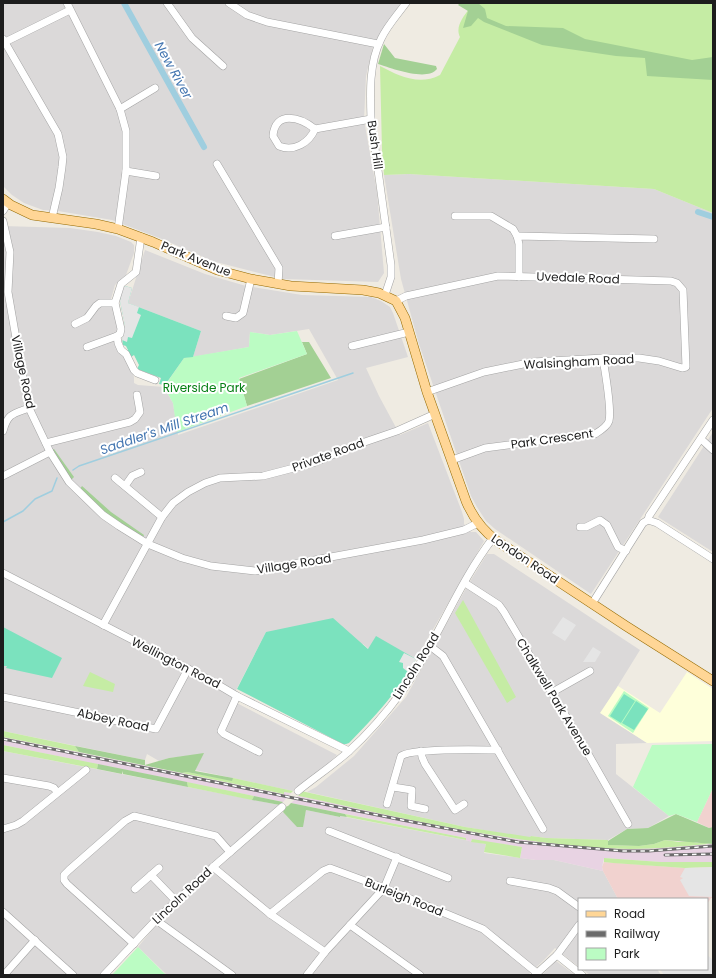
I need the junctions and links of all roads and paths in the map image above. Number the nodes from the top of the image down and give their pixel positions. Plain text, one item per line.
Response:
1 (167, 3) edge
2 (229, 3) edge
3 (406, 3) edge
4 (68, 6) edge
5 (4, 41) edge
6 (378, 44) junction
7 (223, 66) dead end
8 (155, 88) dead end
9 (120, 108) junction
10 (371, 119) junction
11 (315, 129) junction
12 (218, 164) dead end
13 (126, 171) junction
14 (156, 176) dead end
15 (5, 205) edge
16 (455, 216) dead end
17 (52, 218) junction
18 (3, 221) edge
19 (386, 227) junction
20 (118, 229) junction
21 (335, 236) dead end
22 (517, 236) junction
23 (141, 237) junction
24 (654, 239) dead end
25 (519, 277) junction
26 (250, 279) junction
27 (278, 284) junction
28 (6, 292) edge
29 (385, 295) junction
30 (396, 301) junction
31 (115, 303) junction
32 (226, 316) dead end
33 (74, 324) dead end
34 (409, 332) junction
35 (117, 336) junction
36 (87, 346) dead end
37 (352, 346) dead end
38 (603, 358) junction
39 (686, 367) joint
40 (155, 380) dead end
41 (427, 392) junction
42 (137, 395) dead end
43 (29, 408) junction
44 (435, 414) junction
45 (713, 420) edge
46 (3, 431) edge
47 (701, 439) junction
48 (46, 443) junction
49 (713, 450) edge
50 (50, 452) junction
51 (452, 460) junction
52 (140, 472) dead end
53 (3, 476) edge
54 (115, 478) dead end
55 (125, 486) junction
56 (162, 517) junction
57 (648, 520) junction
58 (478, 523) junction
59 (580, 527) dead end
60 (493, 538) junction
61 (148, 544) junction
62 (626, 551) junction
63 (713, 559) edge
64 (3, 573) edge
65 (465, 582) junction
66 (592, 603) junction
67 (103, 625) junction
68 (430, 646) junction
69 (188, 669) junction
70 (590, 671) dead end
71 (713, 681) edge
72 (551, 693) junction
73 (237, 696) junction
74 (3, 697) edge
75 (498, 750) junction
76 (349, 751) junction
77 (421, 751) junction
78 (259, 752) dead end
79 (86, 770) dead end
80 (3, 778) edge
81 (393, 786) junction
82 (298, 791) dead end
83 (57, 792) junction
84 (387, 804) dead end
85 (464, 804) dead end
86 (282, 807) dead end
87 (425, 809) dead end
88 (628, 824) dead end
89 (3, 829) edge
90 (543, 830) dead end
91 (329, 831) dead end
92 (230, 852) junction
93 (397, 857) junction
94 (213, 867) junction
95 (159, 868) dead end
96 (151, 876) junction
97 (448, 878) dead end
98 (510, 881) dead end
99 (384, 888) junction
100 (135, 889) dead end
101 (176, 901) junction
102 (578, 906) edge
103 (3, 912) edge
104 (270, 914) junction
105 (156, 920) junction
106 (350, 925) junction
107 (578, 926) edge
108 (35, 940) junction
109 (134, 944) junction
110 (325, 952) junction
111 (557, 955) junction
112 (309, 974) edge
113 (536, 974) edge
114 (4, 975) edge
115 (73, 975) edge
116 (104, 975) edge
117 (232, 975) edge
118 (420, 975) edge
119 (582, 975) edge

1 - 7 street
2 - 6 street
3 - 6 street, Bush Hill
4 - 5 street
4 - 9 street
5 - 17 street
6 - 10 street, Bush Hill
8 - 9 street
9 - 13 street
10 - 11 street
10 - 19 street, Bush Hill
11 - 11 street
12 - 27 street
13 - 14 street
13 - 20 street
15 - 17 main road, Park Avenue
16 - 22 street
17 - 20 main road, Park Avenue
18 - 28 street, Village Road
19 - 21 street
19 - 29 street, Bush Hill
20 - 23 main road, Park Avenue
22 - 24 street
22 - 25 street
23 - 26 main road, Park Avenue
23 - 31 street
25 - 30 street, Uvedale Road
25 - 39 street, Uvedale Road
26 - 27 main road, Park Avenue
26 - 32 street
27 - 29 main road, Park Avenue
28 - 43 street, Village Road
29 - 30 main road, Park Avenue
30 - 34 main road, London Road
31 - 33 street
31 - 35 street
34 - 37 street
34 - 41 main road, London Road
35 - 36 street
35 - 40 street
38 - 39 street, Walsingham Road
38 - 41 street, Walsingham Road
38 - 51 street, Park Crescent
41 - 44 main road, London Road
42 - 48 street
43 - 46 street
43 - 48 street, Village Road
44 - 51 main road, London Road
44 - 56 street, Private Road
45 - 47 street
47 - 49 street
47 - 57 street
48 - 50 street, Village Road
50 - 53 street
50 - 61 street, Village Road
51 - 58 main road, London Road
52 - 55 street
54 - 55 street
55 - 56 street
56 - 61 street, Private Road
57 - 62 street
57 - 63 street
58 - 60 main road, London Road
58 - 61 street, Village Road
59 - 62 street
60 - 65 street, Lincoln Road
60 - 66 main road, London Road
61 - 67 street, Private Road
62 - 66 street
64 - 67 street, Wellington Road
65 - 68 street, Lincoln Road
65 - 72 street, Chalkwell Park Avenue
66 - 71 main road, London Road
67 - 69 street, Wellington Road
68 - 75 street
68 - 76 street, Lincoln Road
69 - 73 street, Wellington Road
69 - 74 street, Abbey Road
70 - 72 street
72 - 88 street, Chalkwell Park Avenue
73 - 76 street, Wellington Road
73 - 78 street
75 - 77 street
75 - 90 street
76 - 82 street, Lincoln Road
77 - 81 street
77 - 85 street
79 - 83 street
80 - 83 street
81 - 84 street
81 - 87 street
83 - 89 street
86 - 92 street, Lincoln Road
91 - 93 street
92 - 94 street, Lincoln Road
92 - 109 street
93 - 97 street
93 - 99 street
94 - 101 street, Lincoln Road
94 - 104 street
95 - 96 street
96 - 100 street
96 - 101 street
98 - 102 street
99 - 104 street, Burleigh Road
99 - 106 street
99 - 113 street, Burleigh Road
101 - 105 street, Lincoln Road
103 - 108 street
104 - 110 street
105 - 109 street, Lincoln Road
105 - 117 street
106 - 110 street
106 - 118 street
107 - 111 street
108 - 114 street
108 - 115 street
109 - 116 street, Lincoln Road
110 - 112 street
111 - 113 street
111 - 119 street

